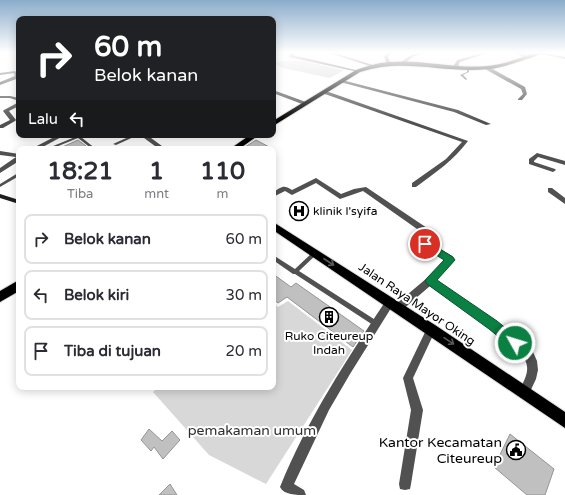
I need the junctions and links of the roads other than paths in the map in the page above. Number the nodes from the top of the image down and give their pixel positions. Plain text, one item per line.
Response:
1 (350, 76) edge
2 (461, 76) edge
3 (501, 76) edge
4 (16, 78) edge
5 (466, 79) dead end
6 (342, 81) junction
7 (0, 84) edge
8 (276, 92) edge
9 (324, 92) junction
10 (0, 97) edge
11 (16, 99) edge
12 (520, 99) dead end
13 (304, 103) junction
14 (16, 106) edge
15 (276, 122) edge
16 (488, 124) dead end
17 (1, 126) dead end
18 (56, 138) edge
19 (60, 138) edge
20 (76, 138) edge
21 (79, 138) edge
22 (129, 138) edge
23 (147, 138) edge
24 (250, 138) edge
25 (115, 144) dead end
26 (40, 146) edge
27 (43, 146) edge
28 (56, 146) edge
29 (90, 146) edge
30 (159, 146) edge
31 (238, 146) edge
32 (0, 153) edge
33 (16, 156) edge
34 (16, 159) edge
35 (565, 163) edge
36 (0, 170) edge
37 (553, 170) dead end
38 (16, 176) edge
39 (414, 185) dead end
40 (0, 186) edge
41 (550, 190) dead end
42 (276, 192) edge
43 (0, 196) edge
44 (16, 201) edge
45 (565, 202) edge
46 (276, 227) edge
47 (315, 253) junction
48 (276, 259) edge
49 (295, 272) junction
50 (430, 281) junction
51 (16, 287) edge
52 (0, 297) edge
53 (394, 305) junction
54 (375, 323) junction
55 (431, 329) junction
56 (524, 392) junction
57 (565, 421) edge
58 (405, 484) dead end
59 (299, 495) edge

1 - 6 main road
2 - 5 lane
3 - 12 street
4 - 7 street
6 - 9 main road
6 - 16 street
8 - 13 street
9 - 13 main road
9 - 39 street
10 - 11 street
13 - 15 main road
14 - 17 street
18 - 26 street
19 - 27 street
20 - 28 lane
21 - 29 lane
22 - 25 lane
23 - 30 street
24 - 31 main road
32 - 33 street
34 - 36 street
35 - 37 street
38 - 40 lane
41 - 45 street
42 - 50 street
43 - 44 main road
46 - 47 main road, Jalan Raya Mayor Oking
47 - 49 lane
47 -> 53 main road, Jalan Raya Mayor Oking
48 - 49 lane
49 - 54 lane
50 - 53 street
50 - 56 street
51 - 52 main road
53 - 54 street
53 - 55 main road, Jalan Raya Mayor Oking
54 - 59 street
55 -> 56 main road, Jalan Raya Mayor Oking
55 - 58 street
56 - 57 main road, Jalan Raya Mayor Oking

